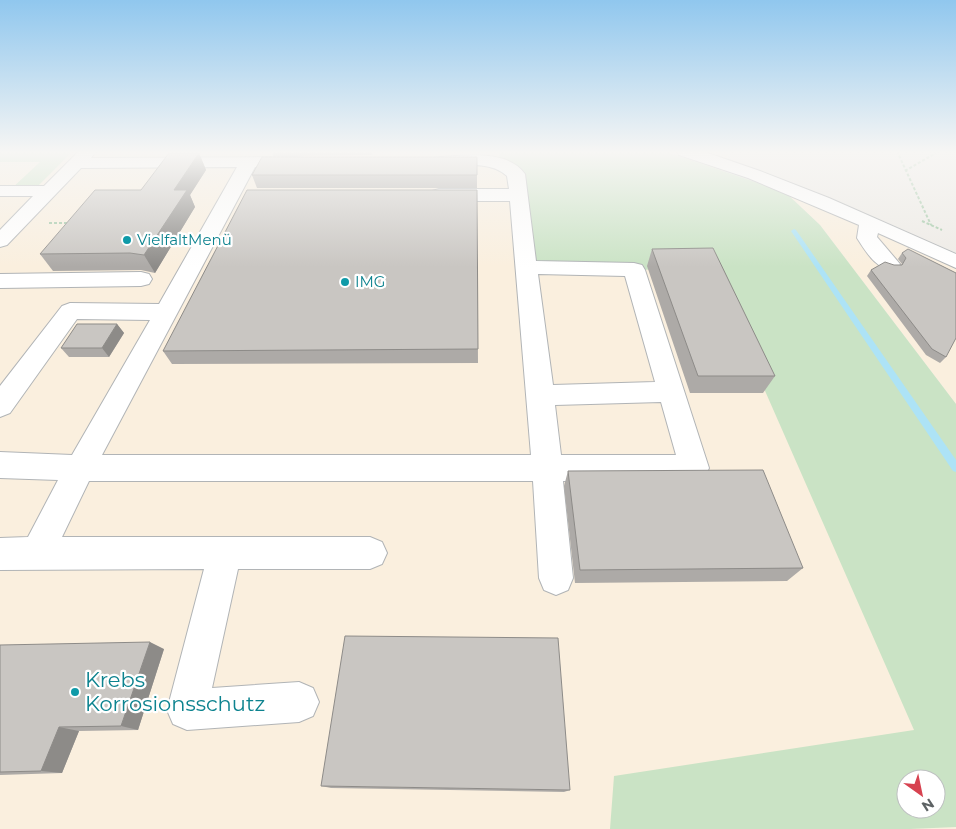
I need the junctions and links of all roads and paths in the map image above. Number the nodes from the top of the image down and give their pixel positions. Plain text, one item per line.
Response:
1 (242, 190) edge
2 (518, 190) edge
3 (787, 190) edge
4 (826, 190) edge
5 (914, 190) edge
6 (0, 191) edge
7 (48, 191) joint
8 (419, 195) edge
9 (519, 195) junction
10 (869, 222) junction
11 (41, 223) dead end
12 (70, 223) edge
13 (932, 234) junction
14 (0, 241) edge
15 (956, 245) edge
16 (956, 262) edge
17 (889, 264) edge
18 (527, 267) junction
19 (0, 280) edge
20 (141, 280) edge
21 (165, 312) junction
22 (671, 392) junction
23 (541, 395) junction
24 (0, 406) edge
25 (0, 466) edge
26 (80, 468) junction
27 (546, 468) junction
28 (37, 553) junction
29 (0, 554) edge
30 (225, 554) junction
31 (370, 554) dead end
32 (556, 578) dead end
33 (299, 702) dead end

1 - 21 street
2 - 9 street
3 - 10 street
4 - 13 street
5 - 13 path
6 - 7 street
7 - 14 street
8 - 9 street
9 - 18 street
10 - 16 street
10 - 17 street
11 - 12 path
13 - 15 street
18 - 22 street
18 - 23 street
19 - 20 street
21 - 24 street
21 - 26 street
22 - 23 street
22 - 27 street
23 - 27 street
25 - 26 street
26 - 27 street
26 - 28 street
27 - 32 street
28 - 29 street
28 - 30 street
30 - 31 street
30 - 33 street

